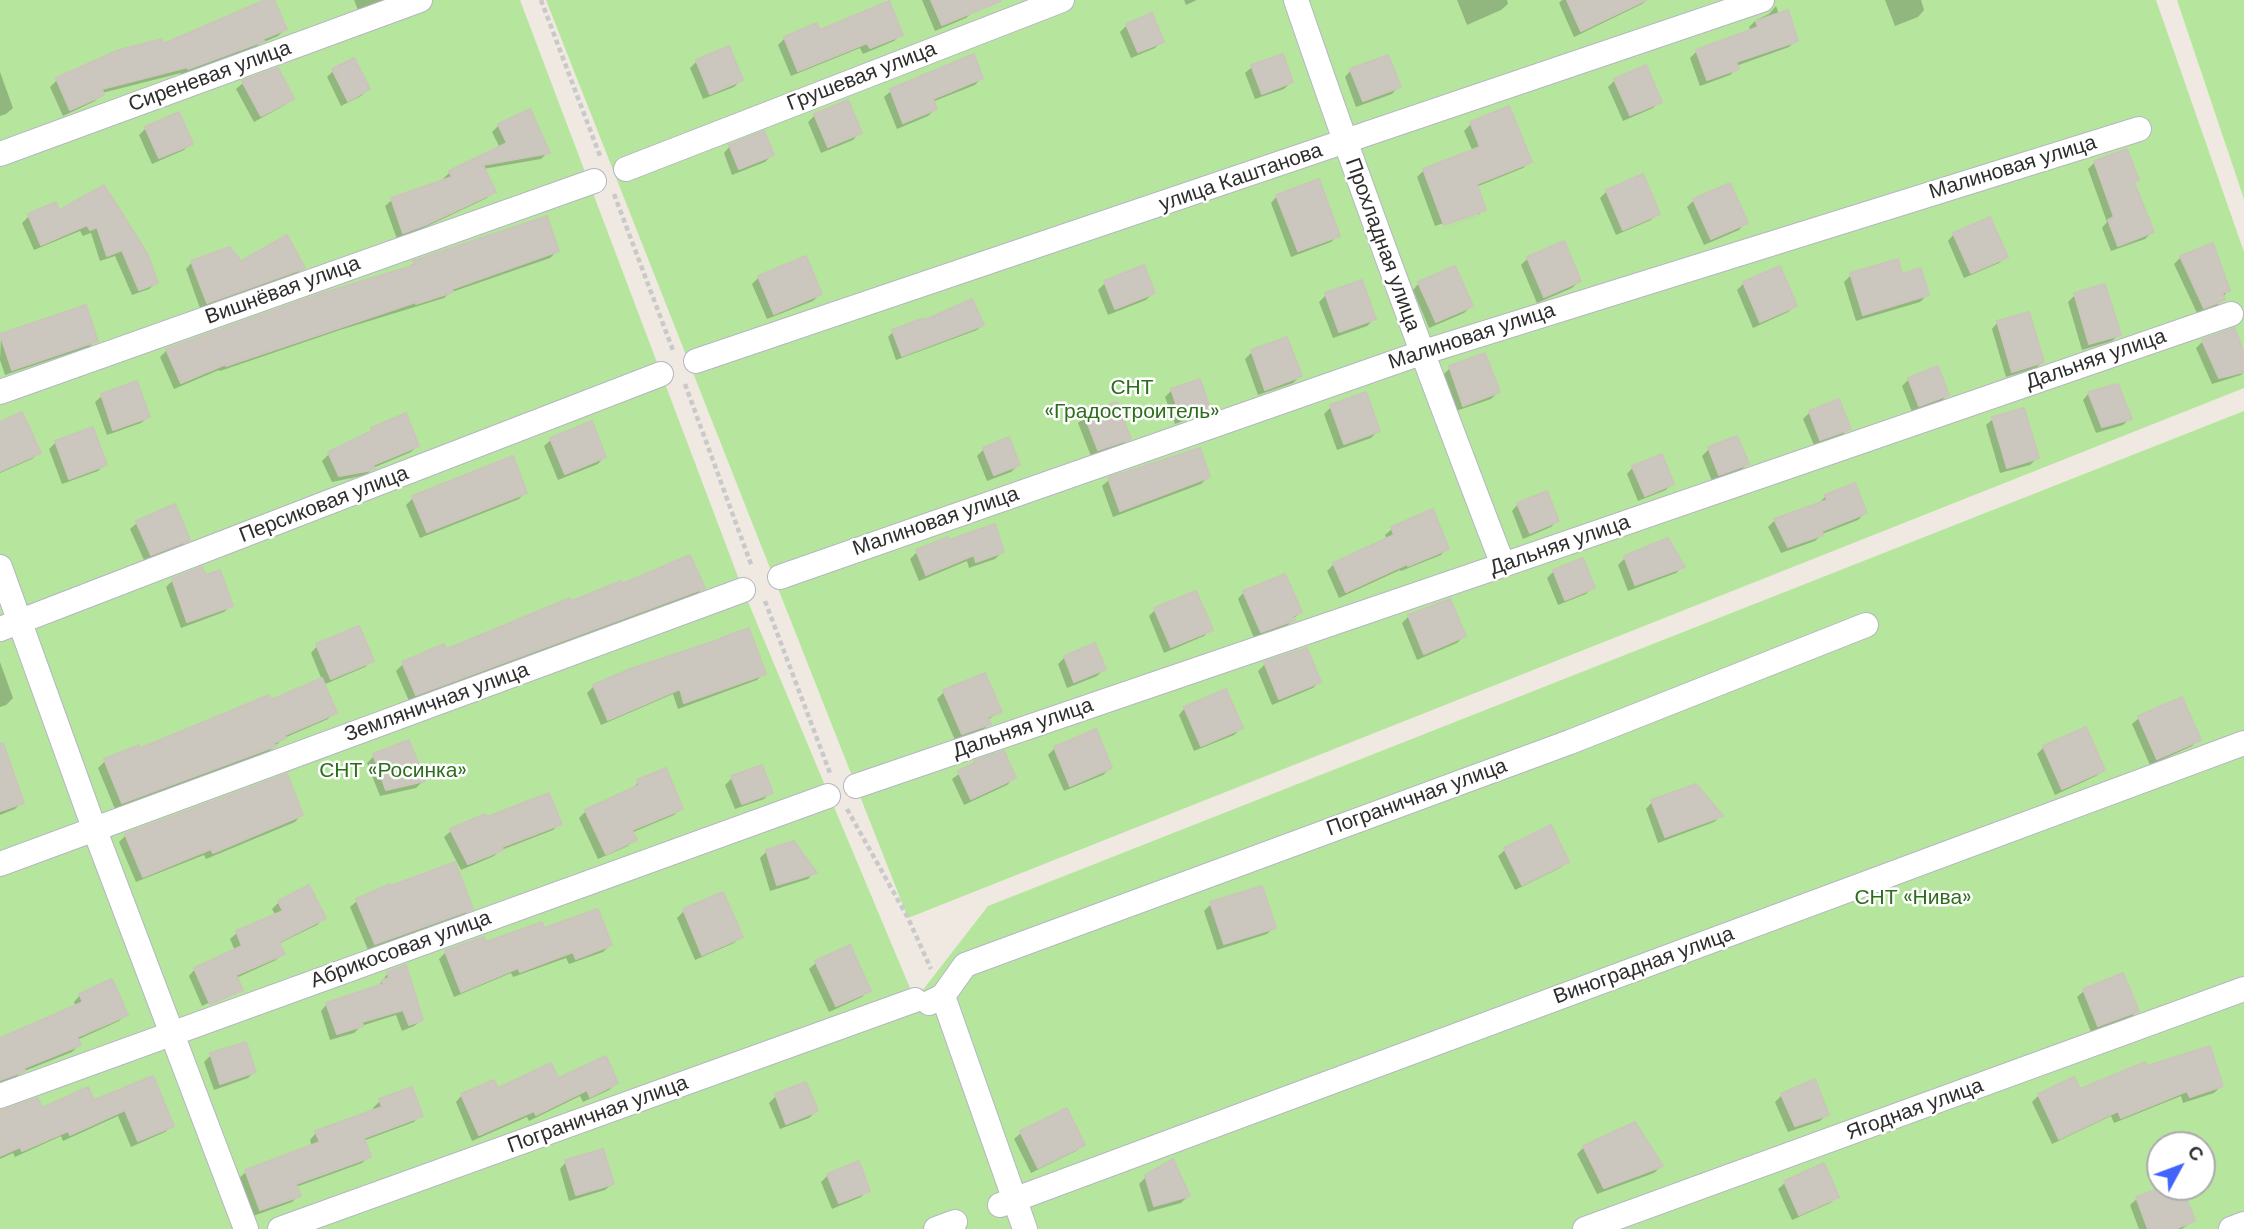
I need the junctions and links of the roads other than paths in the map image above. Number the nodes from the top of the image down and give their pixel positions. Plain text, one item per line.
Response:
1 (420, 0) edge
2 (1062, 0) edge
3 (1296, 0) edge
4 (1762, 0) edge
5 (2139, 129) dead end
6 (1345, 143) junction
7 (0, 154) edge
8 (609, 176) joint
9 (2231, 314) dead end
10 (1421, 353) junction
11 (680, 367) joint
12 (0, 392) edge
13 (1503, 565) junction
14 (0, 567) edge
15 (780, 577) dead end
16 (754, 587) road end
17 (10, 625) edge
18 (1866, 625) dead end
19 (2244, 743) edge
20 (840, 791) joint
21 (94, 828) junction
22 (0, 864) edge
23 (2244, 989) edge
24 (929, 1000) junction
25 (173, 1033) junction
26 (0, 1096) edge
27 (1007, 1202) junction
28 (2244, 1224) edge
29 (246, 1229) edge
30 (280, 1229) edge
31 (1025, 1229) edge
32 (1585, 1229) edge
33 (2231, 1229) edge

1 - 7 street, Сиреневая улица
2 - 8 street, Грушевая улица
3 - 6 street, Прохладная улица
4 - 6 street, улица Каштанова
5 - 10 street, Малиновая улица
6 - 10 street, Прохладная улица
6 - 11 street, улица Каштанова
8 - 12 street, Вишнёвая улица
9 - 13 street, Дальняя улица
10 - 13 street, Прохладная улица
10 - 15 street, Малиновая улица
11 - 17 street, Персиковая улица
13 - 20 street, Дальняя улица
14 - 17 street
16 - 21 street, Земляничная улица
17 - 21 street
18 - 24 street, Пограничная улица
19 - 27 street, Виноградная улица
20 - 25 street, Абрикосовая улица
21 - 22 street, Земляничная улица
21 - 25 street
23 - 32 street, Ягодная улица
24 - 27 street
24 - 30 street, Пограничная улица
25 - 26 street, Абрикосовая улица
25 - 29 street
27 - 31 street
28 - 33 street

